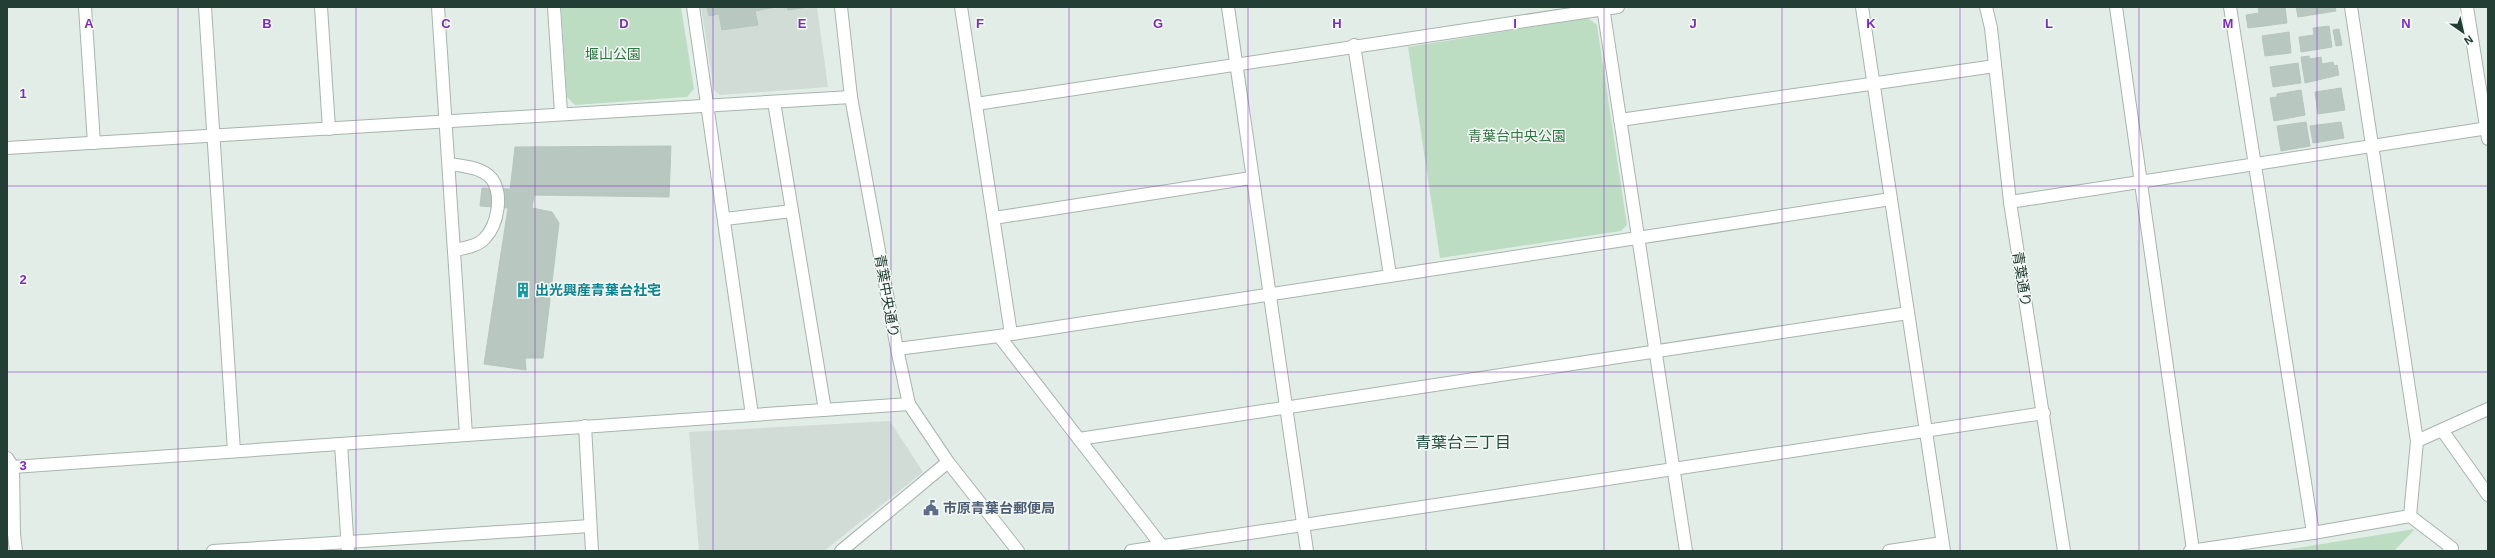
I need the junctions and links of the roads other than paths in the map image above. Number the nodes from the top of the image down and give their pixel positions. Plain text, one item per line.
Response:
1 (85, 7) edge
2 (205, 7) edge
3 (322, 7) edge
4 (438, 7) edge
5 (554, 7) edge
6 (693, 7) edge
7 (841, 7) edge
8 (960, 7) edge
9 (1228, 7) edge
10 (1618, 7) edge
11 (1862, 7) edge
12 (1986, 7) edge
13 (2116, 7) edge
14 (2230, 7) edge
15 (2351, 7) edge
16 (2467, 7) edge
17 (1603, 8) edge
18 (1354, 45) junction
19 (1236, 63) junction
20 (1996, 66) junction
21 (1874, 84) junction
22 (851, 97) junction
23 (774, 102) junction
24 (976, 104) junction
25 (708, 106) junction
26 (561, 113) junction
27 (1620, 120) junction
28 (446, 122) junction
29 (329, 129) junction
30 (2487, 131) edge
31 (213, 136) junction
32 (94, 143) junction
33 (2372, 146) junction
34 (7, 148) edge
35 (449, 164) junction
36 (2255, 164) junction
37 (1251, 178) junction
38 (2141, 182) junction
39 (1891, 200) junction
40 (2010, 202) junction
41 (792, 211) junction
42 (994, 218) junction
43 (725, 219) junction
44 (1638, 238) junction
45 (454, 250) junction
46 (1390, 275) junction
47 (1268, 294) junction
48 (1908, 313) junction
49 (1005, 335) junction
50 (897, 349) junction
51 (1655, 351) junction
52 (909, 404) junction
53 (1286, 408) junction
54 (2488, 409) edge
55 (825, 410) junction
56 (2044, 413) junction
57 (752, 415) junction
58 (585, 426) junction
59 (2442, 430) junction
60 (1926, 431) junction
61 (466, 435) junction
62 (1079, 439) junction
63 (2417, 442) junction
64 (341, 444) junction
65 (234, 451) junction
66 (10, 462) edge
67 (948, 462) junction
68 (1673, 471) junction
69 (2488, 495) edge
70 (2410, 516) junction
71 (1303, 524) junction
72 (590, 526) junction
73 (2312, 533) junction
74 (348, 546) edge
75 (1943, 547) edge
76 (1164, 548) edge
77 (845, 550) edge
78 (16, 551) edge
79 (214, 551) edge
80 (592, 551) edge
81 (1018, 551) edge
82 (1131, 551) edge
83 (1307, 551) edge
84 (1686, 551) edge
85 (1889, 551) edge
86 (2064, 551) edge
87 (2192, 551) edge
88 (2449, 551) edge

1 - 32 street
2 - 31 street
3 - 29 street
4 - 28 street
5 - 26 street
6 - 25 street
7 - 22 street, 青葉中央通り
8 - 24 street
9 - 19 street
10 - 17 street
11 - 21 street
12 - 20 street, 青葉通り
13 - 38 street
14 - 36 street
15 - 33 street
16 - 30 street
17 - 18 street
17 - 27 street
18 - 19 street
18 - 46 street
19 - 24 street
19 - 37 street
20 - 21 street
20 - 40 street, 青葉通り
21 - 27 street
21 - 39 street
22 - 23 street
22 - 50 street, 青葉中央通り
23 - 25 street
23 - 41 street
24 - 42 street
25 - 26 street
25 - 43 street
26 - 28 street
27 - 44 street
28 - 29 street
28 - 35 street
29 - 31 street
30 - 33 street
31 - 32 street
31 - 65 street
32 - 34 street
33 - 36 street
33 - 63 street
35 - 45 street
35 - 45 street
36 - 38 street
36 - 73 street
37 - 42 street
37 - 47 street
38 - 40 street
38 - 87 street
39 - 44 street
39 - 48 street
40 - 56 street, 青葉通り
41 - 43 street
41 - 55 street
42 - 49 street
43 - 57 street
44 - 46 street
44 - 51 street
45 - 61 street
46 - 47 street
47 - 49 street
47 - 53 street
48 - 51 street
48 - 60 street
49 - 50 street
49 - 62 street
50 - 52 street, 青葉中央通り
51 - 53 street
51 - 68 street
52 - 55 street
52 - 67 street, 青葉中央通り
53 - 62 street
53 - 71 street
54 - 59 street
55 - 57 street
56 - 60 street
56 - 86 street, 青葉通り
57 - 58 street
58 - 61 street
58 - 72 street
59 - 63 street
59 - 69 street
60 - 68 street
60 - 75 street
61 - 64 street
62 - 76 street
63 - 70 street
64 - 65 street
64 - 74 street
65 - 66 street
66 - 78 street
67 - 77 street
67 - 81 street, 青葉中央通り
68 - 71 street
68 - 84 street
70 - 73 street
70 - 88 street
71 - 76 street
71 - 83 street
72 - 74 street
72 - 80 street
73 - 87 street
74 - 79 street
75 - 85 street
76 - 82 street

